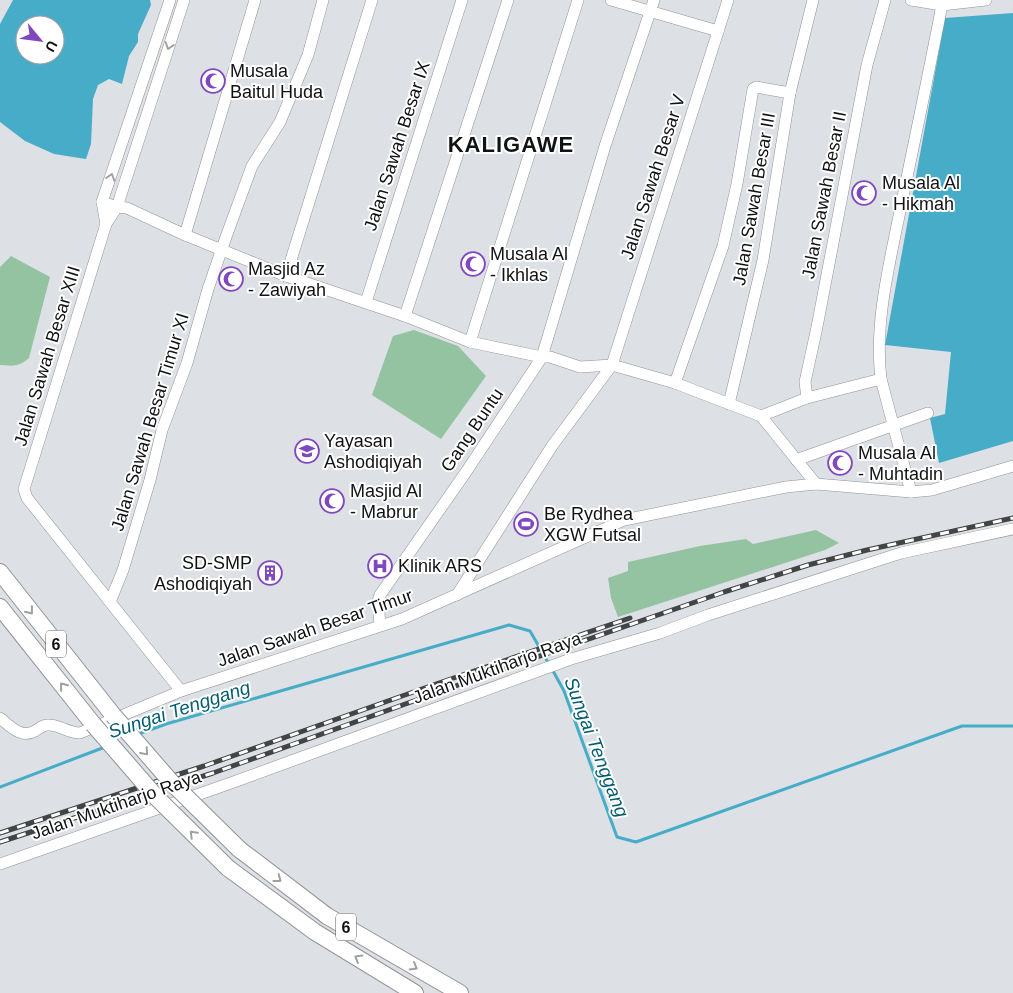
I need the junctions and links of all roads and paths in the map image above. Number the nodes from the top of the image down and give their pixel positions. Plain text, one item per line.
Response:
1 (170, 0) edge
2 (184, 0) edge
3 (255, 0) edge
4 (323, 0) edge
5 (372, 0) edge
6 (462, 0) edge
7 (508, 0) edge
8 (578, 0) edge
9 (611, 0) edge
10 (728, 0) edge
11 (813, 0) edge
12 (885, 0) edge
13 (912, 0) edge
14 (986, 0) edge
15 (652, 5) edge
16 (942, 5) junction
17 (718, 31) junction
18 (790, 93) junction
19 (102, 202) junction
20 (122, 207) junction
21 (106, 224) junction
22 (184, 235) junction
23 (222, 251) junction
24 (286, 276) junction
25 (366, 302) junction
26 (405, 316) junction
27 (470, 342) junction
28 (542, 357) junction
29 (612, 365) junction
30 (881, 379) junction
31 (675, 383) junction
32 (807, 398) junction
33 (729, 404) junction
34 (928, 413) dead end
35 (761, 416) junction
36 (894, 426) junction
37 (796, 460) junction
38 (1013, 466) edge
39 (816, 484) junction
40 (911, 492) junction
41 (1013, 529) edge
42 (0, 572) edge
43 (457, 595) junction
44 (110, 602) junction
45 (0, 607) edge
46 (380, 625) junction
47 (181, 691) junction
48 (0, 718) edge
49 (0, 864) edge
50 (415, 993) edge
51 (460, 993) edge

19 -> 1 street, Jalan Sawah Besar XIII
2 -> 20 street, Jalan Sawah Besar XIII
3 - 22 street
4 - 23 street, Jalan Sawah Besar Timur XI
5 - 24 street
6 - 25 street, Jalan Sawah Besar IX
7 - 26 street
8 - 27 street
9 - 15 street
10 - 17 street, Jalan Sawah Besar V
11 - 18 street, Jalan Sawah Besar III
12 - 32 street, Jalan Sawah Besar II
13 - 16 street
14 - 16 street
15 - 17 street
15 - 28 street, Gang Buntu
16 - 30 street
17 - 29 street, Jalan Sawah Besar V
18 - 31 street
18 - 33 street, Jalan Sawah Besar III
19 - 20 street
19 - 21 street, Jalan Sawah Besar XIII
20 - 21 street, Jalan Sawah Besar XIII
20 - 22 street
21 - 44 street, Jalan Sawah Besar XIII
22 - 23 street
23 - 24 street
23 - 44 street, Jalan Sawah Besar Timur XI
24 - 25 street
25 - 26 street
26 - 27 street
27 - 28 street
28 - 29 street
28 - 46 street, Gang Buntu
29 - 31 street
29 - 43 street, Jalan Sawah Besar V
30 - 32 street
30 - 36 street
31 - 33 street
32 - 35 street
33 - 35 street
34 - 36 street
35 - 37 street
36 - 37 street
36 - 40 street
37 - 39 street
38 - 40 street, Jalan Sawah Besar Timur
39 - 40 street, Jalan Sawah Besar Timur
39 - 43 street, Jalan Sawah Besar Timur
41 - 49 street, Jalan Muktiharjo Raya
42 -> 51 highway, 6, bridge
43 - 46 street, Jalan Sawah Besar Timur
44 - 47 street
50 -> 45 highway, 6, bridge
46 - 47 street, Jalan Sawah Besar Timur
47 - 48 street, Jalan Sawah Besar Timur

